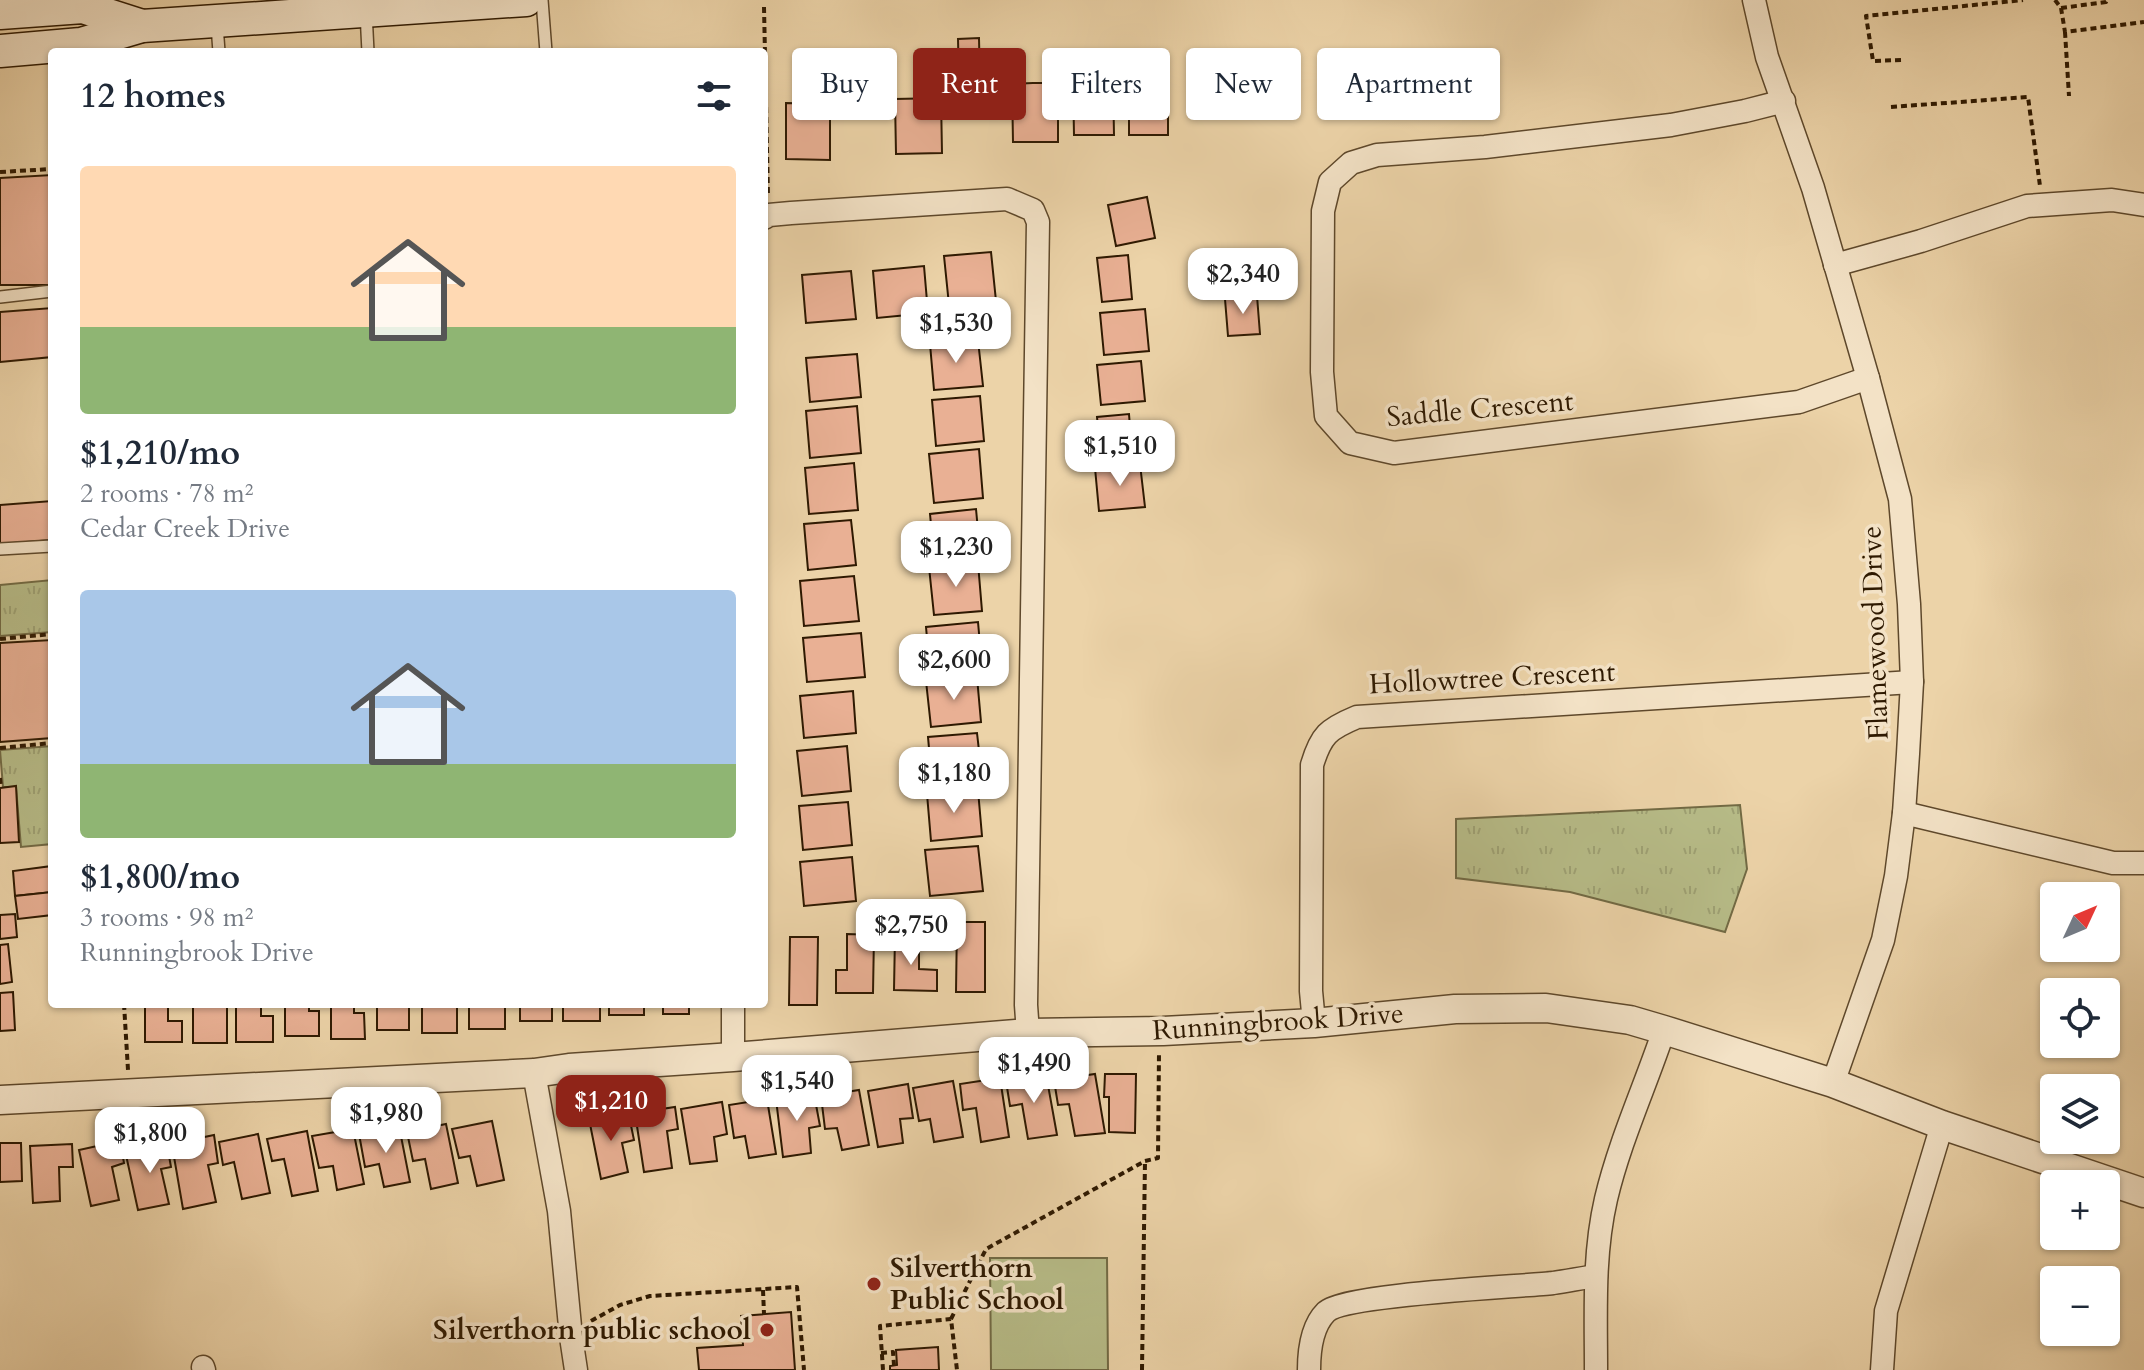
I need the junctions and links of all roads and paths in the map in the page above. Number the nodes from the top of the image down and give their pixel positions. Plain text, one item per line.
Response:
1 (526, 0) edge
2 (542, 0) edge
3 (1754, 0) edge
4 (2023, 0) edge
5 (2055, 0) edge
6 (2107, 0) edge
7 (764, 7) dead end
8 (2061, 8) junction
9 (366, 12) junction
10 (0, 13) edge
11 (2144, 22) edge
12 (142, 26) junction
13 (2065, 32) junction
14 (218, 37) edge
15 (368, 48) edge
16 (546, 48) edge
17 (765, 48) edge
18 (0, 51) edge
19 (1901, 60) dead end
20 (2069, 96) dead end
21 (1784, 101) junction
22 (1891, 107) dead end
23 (48, 169) edge
24 (0, 172) edge
25 (2042, 205) junction
26 (2144, 205) edge
27 (768, 214) edge
28 (1835, 265) junction
29 (48, 291) edge
30 (0, 297) edge
31 (1868, 378) junction
32 (48, 546) edge
33 (0, 549) edge
34 (48, 634) edge
35 (0, 639) edge
36 (1912, 682) junction
37 (48, 743) edge
38 (0, 748) edge
39 (0, 778) edge
40 (1, 788) edge
41 (1904, 813) junction
42 (2144, 863) edge
43 (124, 1008) edge
44 (733, 1008) edge
45 (1314, 1023) junction
46 (1664, 1030) junction
47 (1163, 1031) junction
48 (1028, 1033) junction
49 (733, 1057) junction
50 (128, 1071) dead end
51 (534, 1073) junction
52 (1833, 1083) junction
53 (0, 1100) edge
54 (1942, 1125) junction
55 (1145, 1161) junction
56 (2144, 1193) edge
57 (1596, 1276) junction
58 (763, 1290) junction
59 (764, 1314) dead end
60 (951, 1319) junction
61 (571, 1331) junction
62 (881, 1353) junction
63 (894, 1365) dead end
64 (576, 1370) edge
65 (804, 1370) edge
66 (883, 1370) edge
67 (957, 1370) edge
68 (1142, 1370) edge
69 (1309, 1370) edge
70 (1596, 1370) edge
71 (1882, 1370) edge

1 - 9 main road
2 - 16 lane
3 - 21 street, Flamewood Drive
4 - 19 path
5 - 8 path
6 - 8 path
7 - 17 path
8 - 13 path
9 - 14 main road
9 - 15 lane
10 - 12 main road
11 - 13 path
12 - 14 main road
12 - 18 main road
13 - 20 path
21 - 28 street, Flamewood Drive
21 - 31 street, Saddle Crescent
22 - 25 path
23 - 24 path
25 - 26 street
25 - 28 street
27 - 48 street
28 - 31 street, Flamewood Drive
29 - 30 lane
31 - 36 street, Flamewood Drive
32 - 33 lane
34 - 35 path
36 - 41 street, Flamewood Drive
36 - 45 street, Hollowtree Crescent
37 - 38 path
39 - 40 path
41 - 42 street
41 - 52 street, Flamewood Drive
43 - 50 path
44 - 49 street
45 - 46 street, Runningbrook Drive
45 - 47 street, Runningbrook Drive
46 - 52 street, Runningbrook Drive
46 - 57 street
47 - 48 street, Runningbrook Drive
47 - 55 path
48 - 49 street, Runningbrook Drive
49 - 51 street, Runningbrook Drive
51 - 53 street, Runningbrook Drive
51 - 61 street
52 - 54 street, Runningbrook Drive
54 - 56 street, Runningbrook Drive
54 - 71 street
55 - 60 path
55 - 68 path
57 - 69 street
57 - 70 street
58 - 59 path
58 - 61 path
58 - 65 path
60 - 62 path
60 - 67 path
61 - 64 street
62 - 63 path
62 - 66 path

